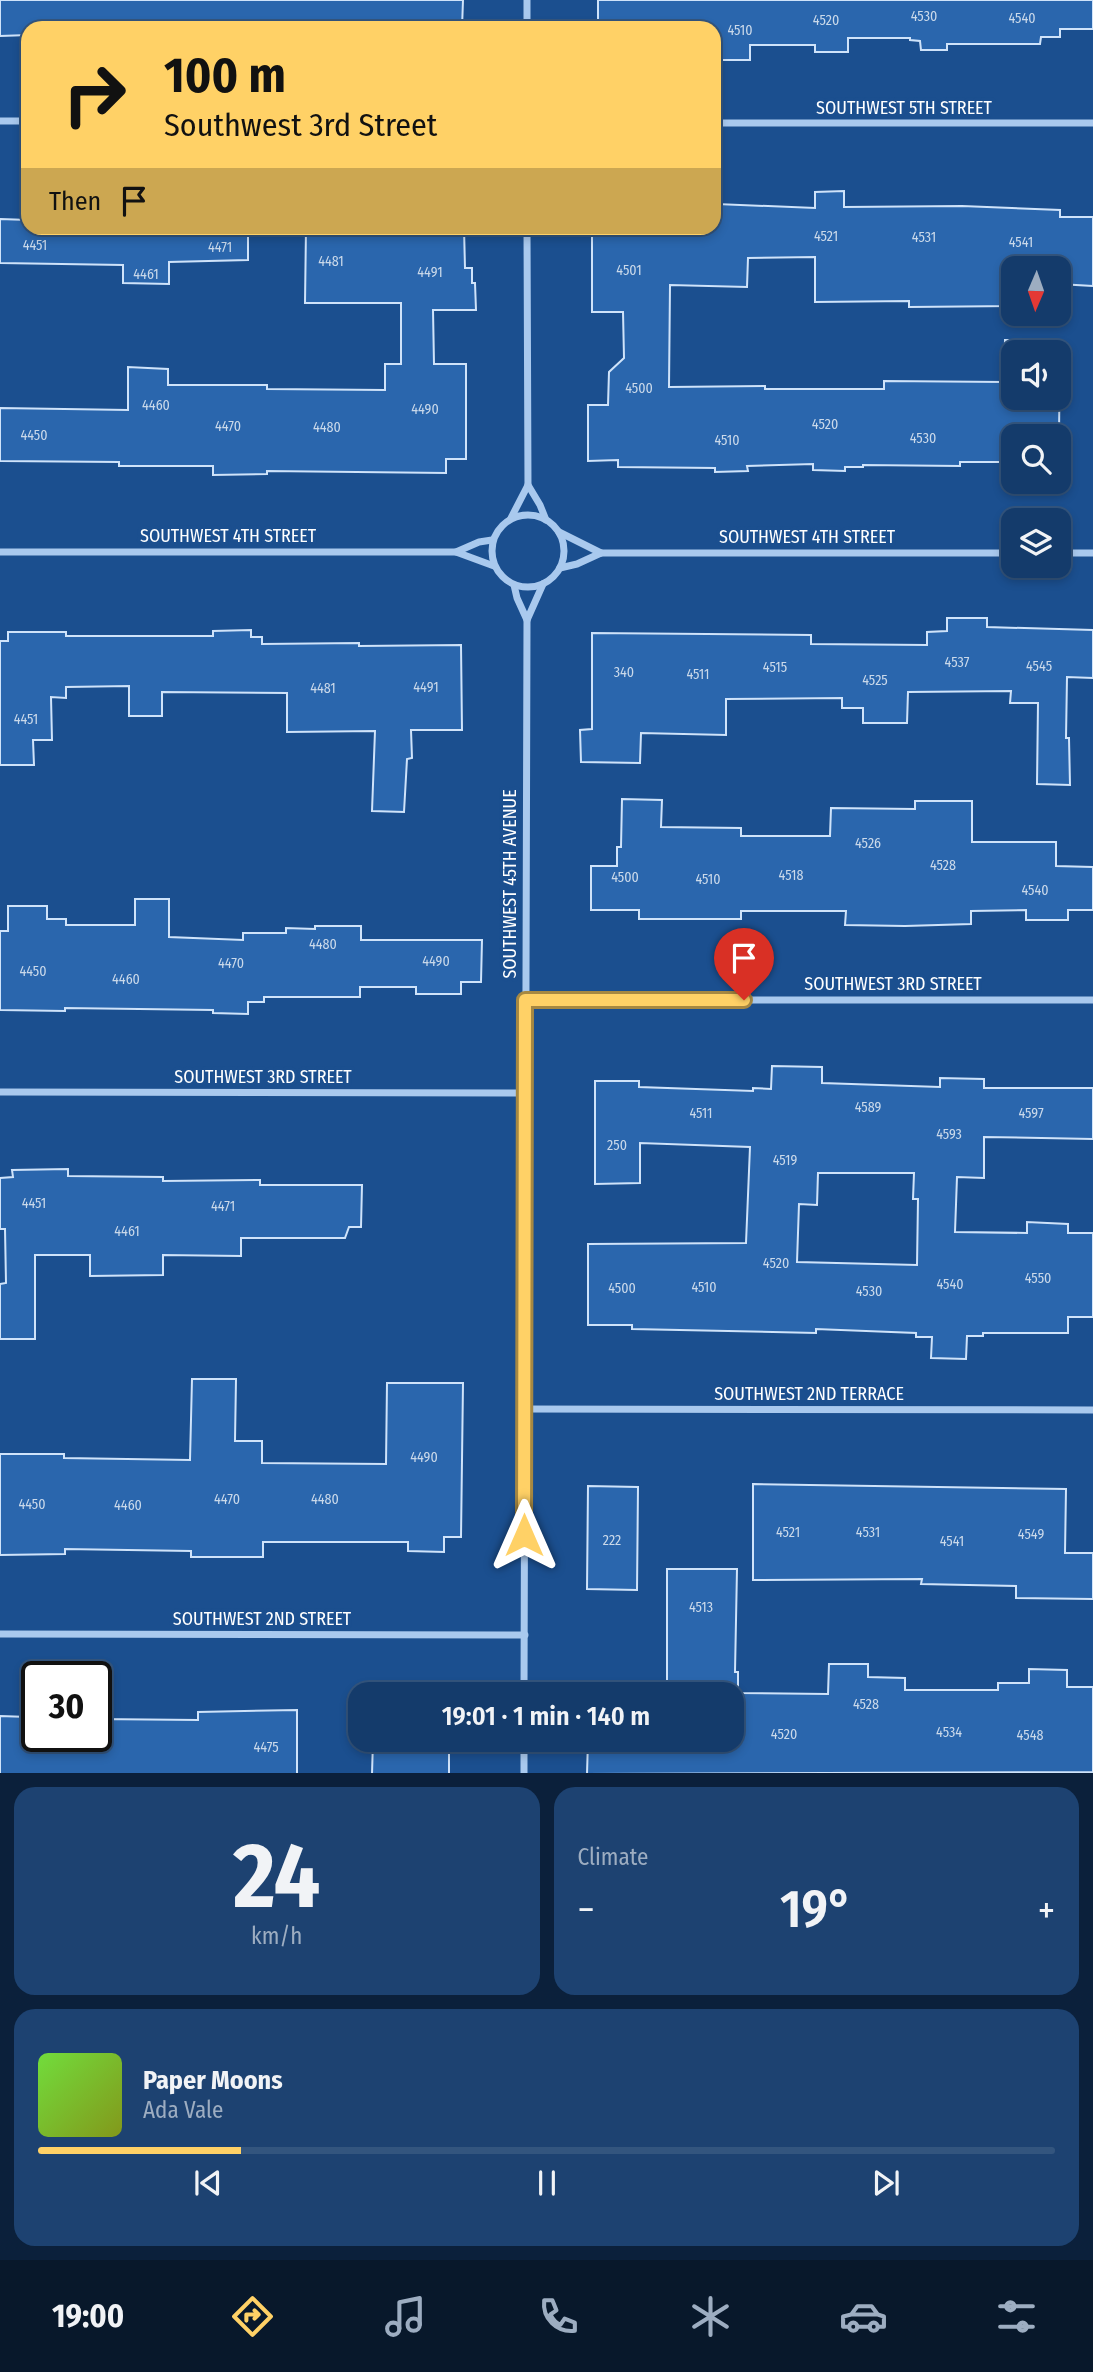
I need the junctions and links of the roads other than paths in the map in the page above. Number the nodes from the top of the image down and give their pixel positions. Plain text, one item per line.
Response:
1 (527, 0) edge
2 (527, 21) edge
3 (0, 121) edge
4 (21, 121) edge
5 (721, 123) edge
6 (1093, 123) edge
7 (527, 235) edge
8 (528, 485) junction
9 (511, 519) junction
10 (546, 520) junction
11 (559, 532) junction
12 (492, 540) junction
13 (0, 552) edge
14 (456, 552) junction
15 (601, 553) junction
16 (1001, 553) edge
17 (1071, 553) edge
18 (1093, 553) edge
19 (494, 566) junction
20 (560, 568) junction
21 (514, 584) junction
22 (543, 584) junction
23 (527, 620) junction
24 (525, 1000) junction
25 (1093, 1000) edge
26 (0, 1092) edge
27 (525, 1093) junction
28 (524, 1409) junction
29 (1093, 1410) edge
30 (0, 1634) edge
31 (525, 1635) junction
32 (524, 1682) edge
33 (524, 1752) edge
34 (524, 1773) edge

1 - 2 street
3 - 4 street
5 - 6 street, SOUTHWEST 5TH STREET
7 - 8 street
8 - 9 street
8 - 10 street
9 - 10 street
9 - 12 street
10 - 11 street
11 - 15 street, SOUTHWEST 4TH STREET
11 - 20 street
12 - 14 street, SOUTHWEST 4TH STREET
12 - 19 street
13 - 14 street, SOUTHWEST 4TH STREET
14 - 19 street, SOUTHWEST 4TH STREET
15 - 16 street, SOUTHWEST 4TH STREET
15 - 20 street, SOUTHWEST 4TH STREET
17 - 18 street
19 - 21 street
20 - 22 street
21 - 22 street
21 - 23 street, SOUTHWEST 45TH AVENUE
22 - 23 street, SOUTHWEST 45TH AVENUE
23 - 24 street, SOUTHWEST 45TH AVENUE
24 - 25 street, SOUTHWEST 3RD STREET
24 - 27 street, SOUTHWEST 45TH AVENUE
26 - 27 street, SOUTHWEST 3RD STREET
27 - 28 street, SOUTHWEST 45TH AVENUE
28 - 29 street, SOUTHWEST 2ND TERRACE
28 - 31 street, SOUTHWEST 45TH AVENUE
30 - 31 street, SOUTHWEST 2ND STREET
31 - 32 street, SOUTHWEST 45TH AVENUE
33 - 34 street

